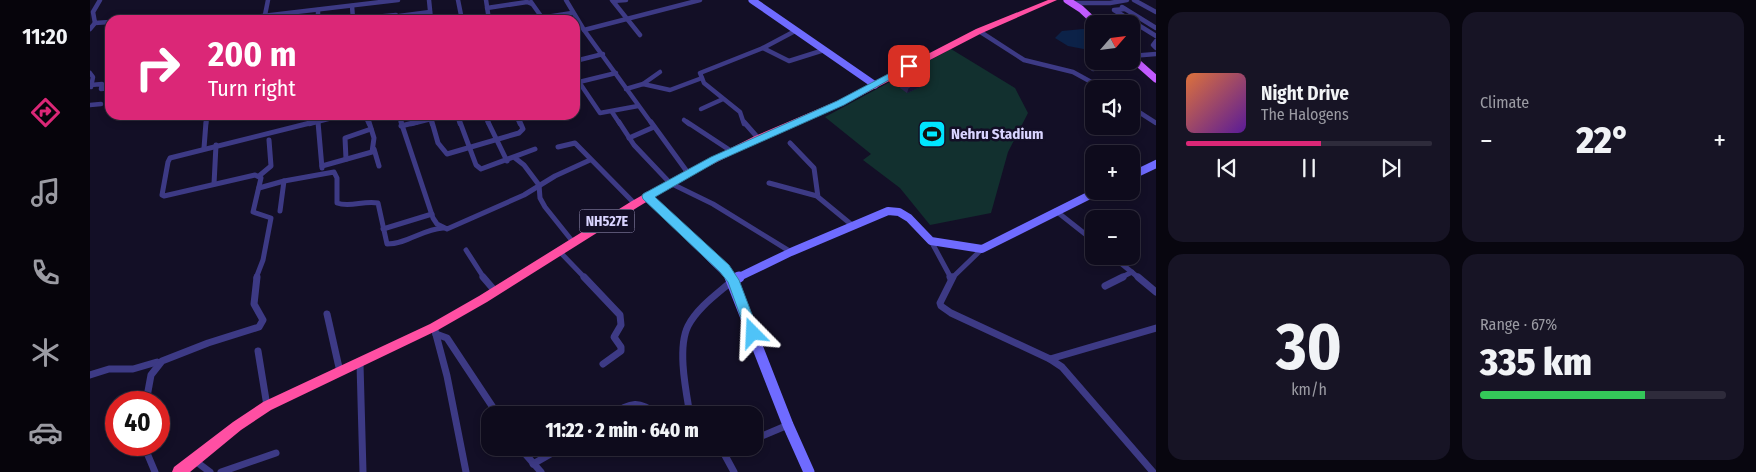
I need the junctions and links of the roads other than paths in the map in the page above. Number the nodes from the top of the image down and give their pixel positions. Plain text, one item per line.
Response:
1 (100, 0) edge
2 (268, 0) edge
3 (398, 0) edge
4 (429, 0) edge
5 (458, 0) edge
6 (486, 0) edge
7 (566, 0) edge
8 (626, 0) edge
9 (700, 0) edge
10 (752, 0) edge
11 (1054, 0) edge
12 (1127, 0) edge
13 (1134, 0) edge
14 (613, 1) edge
15 (531, 2) edge
16 (1070, 2) edge
17 (1115, 3) junction
18 (352, 6) junction
19 (487, 8) junction
20 (1125, 8) junction
21 (318, 10) junction
22 (430, 12) junction
23 (1156, 12) edge
24 (572, 13) joint
25 (265, 15) edge
26 (274, 15) edge
27 (318, 15) edge
28 (353, 15) edge
29 (414, 15) edge
30 (430, 15) edge
31 (461, 15) edge
32 (488, 15) edge
33 (539, 15) edge
34 (562, 15) edge
35 (1086, 15) edge
36 (627, 18) junction
37 (93, 24) edge
38 (580, 24) edge
39 (1156, 28) edge
40 (90, 29) edge
41 (584, 30) junction
42 (795, 31) junction
43 (979, 31) junction
44 (640, 35) dead end
45 (1156, 36) edge
46 (1156, 41) edge
47 (763, 48) junction
48 (1156, 48) edge
49 (824, 50) junction
50 (603, 54) junction
51 (1156, 54) edge
52 (1140, 55) edge
53 (580, 60) edge
54 (1140, 64) edge
55 (660, 72) dead end
56 (90, 73) edge
57 (616, 73) junction
58 (702, 78) junction
59 (1156, 79) edge
60 (1088, 80) edge
61 (580, 81) edge
62 (643, 84) junction
63 (875, 85) junction
64 (91, 86) edge
65 (580, 86) edge
66 (626, 88) junction
67 (105, 89) edge
68 (723, 99) junction
69 (101, 104) dead end
70 (90, 105) edge
71 (638, 106) junction
72 (701, 109) dead end
73 (612, 112) junction
74 (1140, 112) edge
75 (207, 120) edge
76 (310, 120) edge
77 (317, 120) edge
78 (367, 120) edge
79 (400, 120) edge
80 (427, 120) edge
81 (431, 120) edge
82 (459, 120) edge
83 (487, 120) edge
84 (518, 120) edge
85 (684, 120) dead end
86 (1156, 123) edge
87 (402, 126) junction
88 (654, 127) junction
89 (371, 129) junction
90 (629, 138) junction
91 (758, 138) junction
92 (269, 140) dead end
93 (496, 140) junction
94 (790, 143) dead end
95 (216, 145) junction
96 (558, 147) dead end
97 (204, 148) junction
98 (469, 148) junction
99 (374, 149) junction
100 (535, 149) dead end
101 (731, 151) junction
102 (515, 158) junction
103 (346, 159) junction
104 (590, 160) junction
105 (506, 161) junction
106 (1156, 164) edge
107 (322, 166) junction
108 (379, 166) dead end
109 (1140, 172) edge
110 (688, 173) junction
111 (321, 174) junction
112 (259, 176) junction
113 (284, 181) junction
114 (670, 183) junction
115 (770, 183) dead end
116 (214, 184) junction
117 (539, 185) junction
118 (259, 188) junction
119 (647, 196) junction
120 (817, 196) junction
121 (1085, 197) edge
122 (635, 204) junction
123 (280, 211) dead end
124 (1056, 211) junction
125 (432, 214) junction
126 (852, 225) junction
127 (383, 229) junction
128 (447, 229) junction
129 (1085, 235) edge
130 (931, 241) junction
131 (573, 242) junction
132 (982, 249) junction
133 (466, 250) dead end
134 (559, 251) junction
135 (791, 252) junction
136 (1123, 265) edge
137 (1132, 272) junction
138 (950, 279) junction
139 (733, 280) junction
140 (1105, 286) dead end
141 (495, 291) junction
142 (1156, 292) edge
143 (327, 314) dead end
144 (1156, 328) edge
145 (435, 330) junction
146 (258, 351) dead end
147 (1050, 358) junction
148 (162, 361) junction
149 (360, 364) junction
150 (603, 364) dead end
151 (340, 372) junction
152 (90, 374) edge
153 (148, 391) edge
154 (267, 406) junction
155 (492, 406) edge
156 (627, 406) edge
157 (646, 406) edge
158 (688, 406) edge
159 (788, 425) junction
160 (763, 436) edge
161 (276, 453) dead end
162 (148, 456) edge
163 (526, 456) edge
164 (547, 456) edge
165 (725, 456) edge
166 (194, 459) junction
167 (533, 464) junction
168 (155, 472) edge
169 (179, 472) edge
170 (210, 472) edge
171 (221, 472) edge
172 (363, 472) edge
173 (466, 472) edge
174 (541, 472) edge
175 (734, 472) edge
176 (809, 472) edge
177 (1153, 472) edge

1 - 37 street
2 - 25 street
3 - 18 street
4 - 22 street
5 - 31 street
6 - 19 street
7 - 24 street
8 - 14 street
9 - 36 street
10 - 42 street
11 - 43 highway, NH527E
12 - 17 street
13 - 23 street
14 - 36 street
15 - 19 street
15 - 33 street
16 - 17 street
16 - 35 main road
17 - 20 street
18 - 21 street
18 - 28 street
19 - 32 street
20 - 39 street
20 - 45 street
21 - 26 street
21 - 27 street
22 - 29 street
22 - 30 street
24 - 34 street
36 - 41 street
36 - 44 street
37 - 40 street
38 - 41 street
41 - 50 street
42 - 47 street
42 - 49 street
43 - 60 street
43 - 63 highway, NH527E
46 - 48 street
47 - 49 street
47 - 58 street
49 - 63 street
50 - 53 street
50 - 57 street
51 - 52 street
54 - 59 main road
55 - 62 street
56 - 64 street
57 - 61 street
57 - 66 street
58 - 62 street
58 - 68 street
62 - 66 street
63 - 91 highway, NH527E
64 - 67 street
65 - 73 street
66 - 71 street
68 - 72 street
68 - 91 street
69 - 70 street
71 - 73 street
71 - 88 street
73 - 90 street
74 - 86 street
75 - 97 street
76 - 95 street
77 - 107 street
78 - 89 street
79 - 87 street
80 - 87 street
81 - 98 street
82 - 98 street
83 - 93 street
84 - 93 street
85 - 101 street
87 - 125 street
88 - 90 street
88 - 110 street
89 - 99 street
89 - 103 street
90 - 114 street
91 - 101 highway, NH527E
92 - 112 street
93 - 98 street
93 - 105 street
94 - 120 street
95 - 97 street
95 - 116 street
96 - 104 street
97 - 116 street
98 - 105 street
99 - 103 street
99 - 108 street
100 - 102 street
101 - 110 highway, NH527E
102 - 105 street
102 - 117 street
103 - 107 street
104 - 117 street
104 - 122 street
106 - 109 street
107 - 111 street
110 - 114 highway, NH527E
111 - 113 street
111 - 127 street
112 - 116 street
112 - 118 street
113 - 118 street
113 - 123 street
114 - 119 highway, NH527E
114 - 135 street
115 - 120 street
117 - 128 street
117 - 131 street
118 - 148 street
119 - 122 highway, NH527E
119 - 139 street
120 - 126 street
121 - 124 street
122 - 131 highway, NH527E
124 - 129 street
124 - 132 street
125 - 127 street
125 - 128 street
126 - 130 street
126 - 135 street
127 - 128 street
130 - 132 street
130 - 138 street
131 - 134 highway, NH527E
132 - 138 street
133 - 141 street
134 - 141 highway, NH527E
134 - 150 street
135 - 139 street
136 - 137 street
137 - 140 street
137 - 142 street
138 - 147 street
139 - 158 street
139 - 159 street
141 - 145 highway, NH527E
143 - 151 street
144 - 147 street
145 - 149 highway, NH527E
145 - 155 street
145 - 173 street
146 - 154 street
147 - 177 street
148 - 152 street
148 - 153 street
149 - 151 highway, NH527E
149 - 172 street
151 - 154 highway, NH527E
154 - 166 highway, NH527E
156 - 157 street
159 - 160 street
159 - 176 street
161 - 171 street
162 - 168 street
163 - 167 street
164 - 167 street
165 - 175 street
166 - 169 highway, NH527E
166 - 170 street
167 - 174 street

